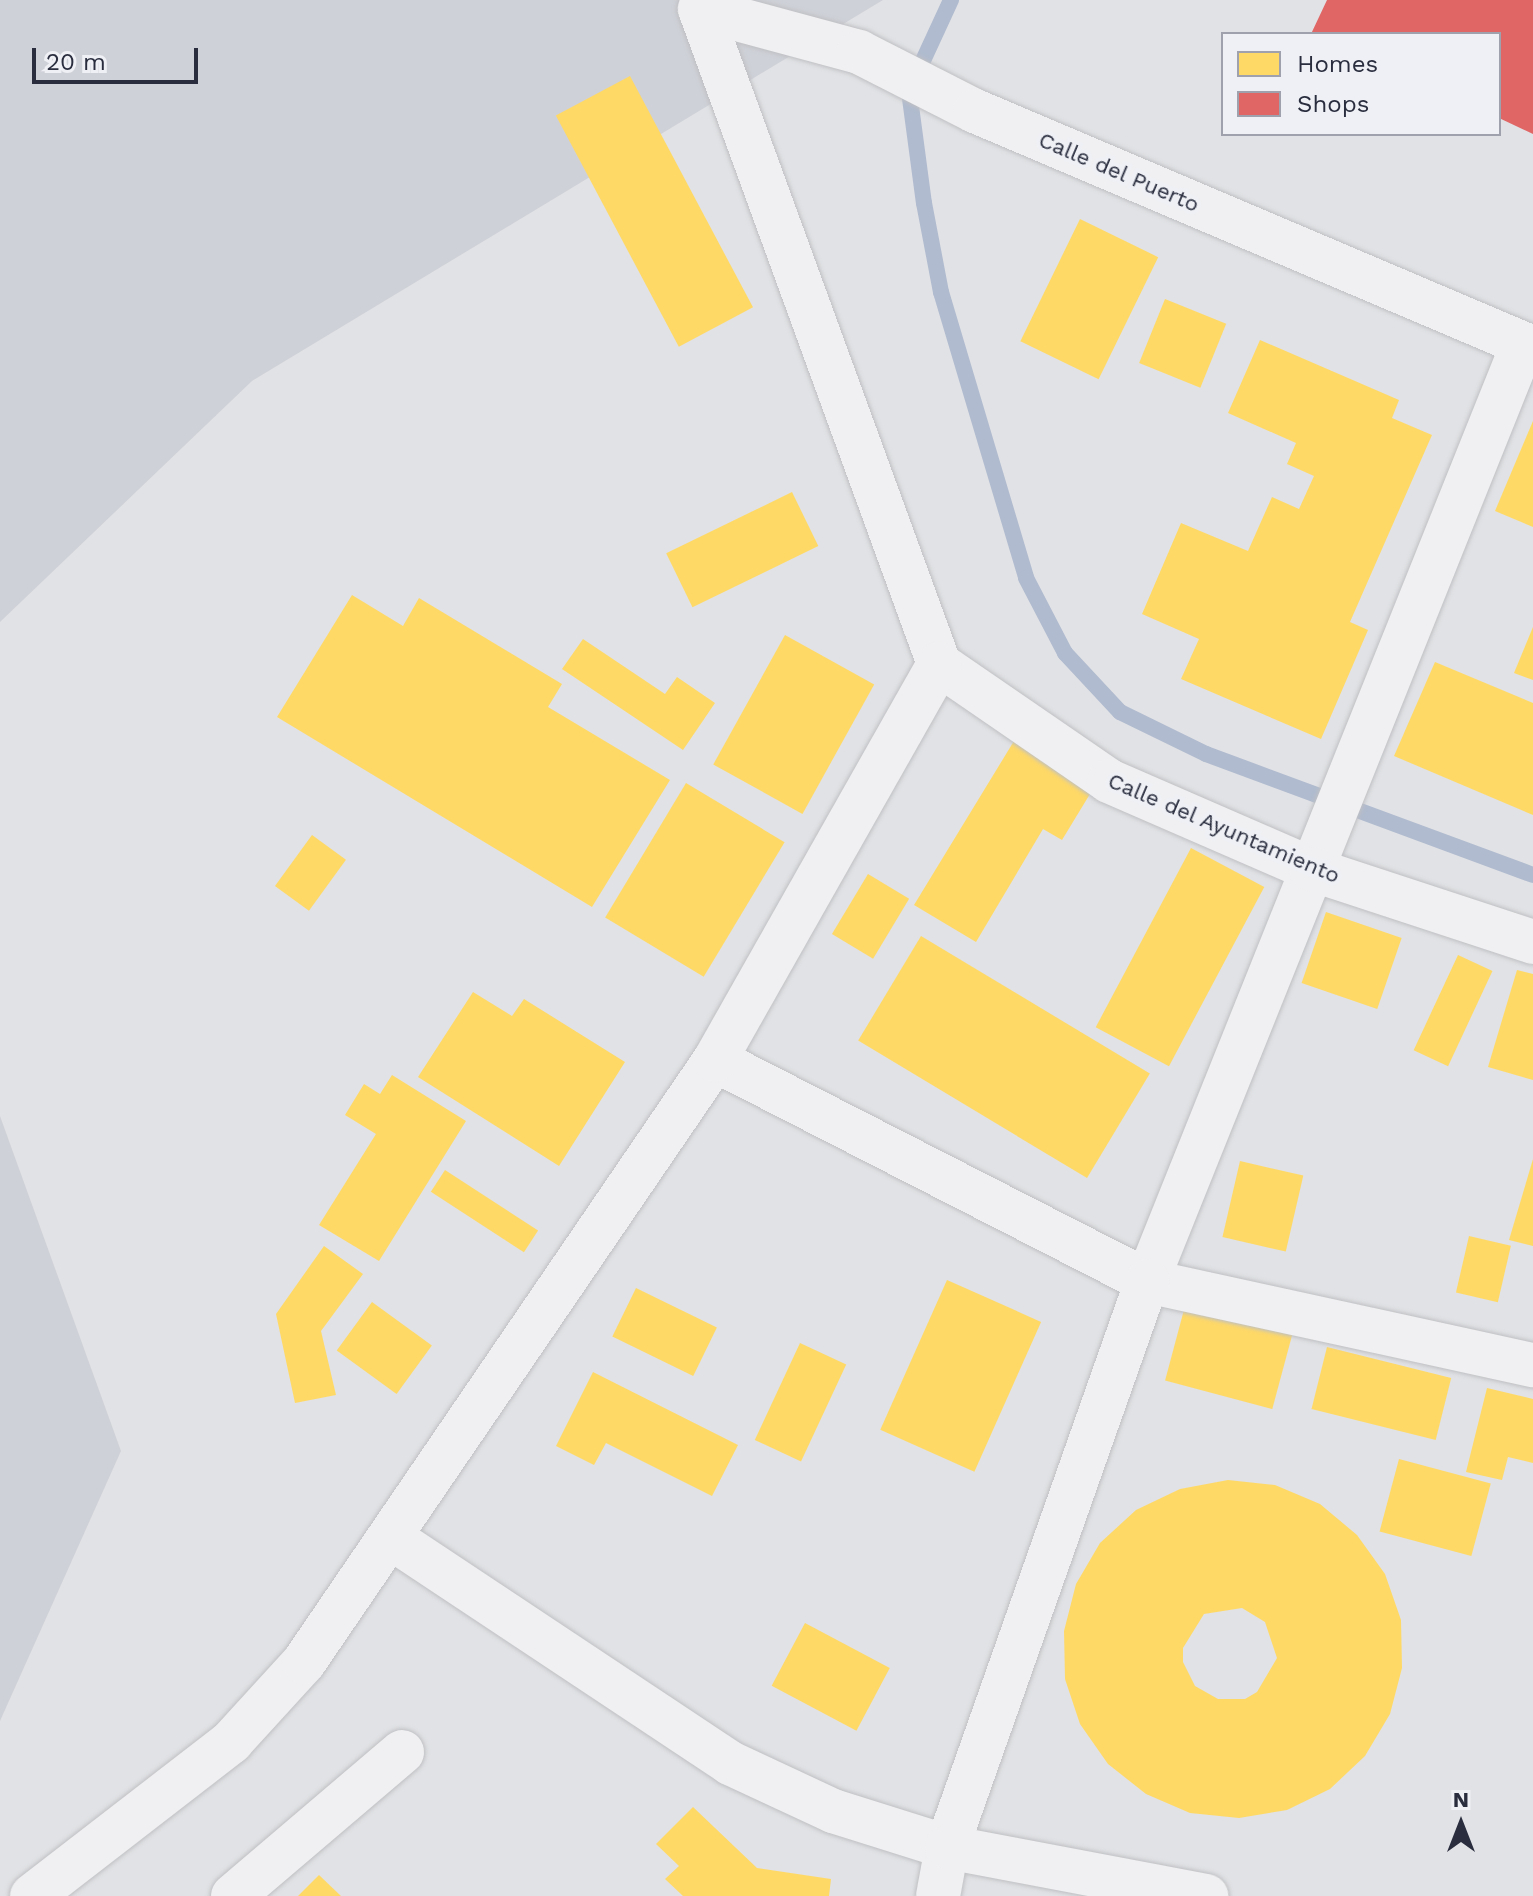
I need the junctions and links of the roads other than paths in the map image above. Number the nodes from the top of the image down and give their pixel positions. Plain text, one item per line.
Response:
1 (1528, 346) edge
2 (939, 664) junction
3 (1318, 852) junction
4 (1533, 942) edge
5 (715, 1060) junction
6 (1147, 1281) junction
7 (1533, 1365) edge
8 (393, 1539) junction
9 (402, 1752) dead end
10 (947, 1847) junction
11 (32, 1896) edge
12 (233, 1896) edge
13 (938, 1896) edge
14 (1206, 1896) edge

1 - 2 street, Calle del Puerto
1 - 3 street
2 - 3 street, Calle del Ayuntamiento
2 - 5 street
3 - 4 street, Calle del Ayuntamiento
3 - 6 street
5 - 6 street
5 - 8 street
6 - 7 street
6 - 10 street
8 - 10 street
8 - 11 street
9 - 12 street
10 - 13 street
10 - 14 street

